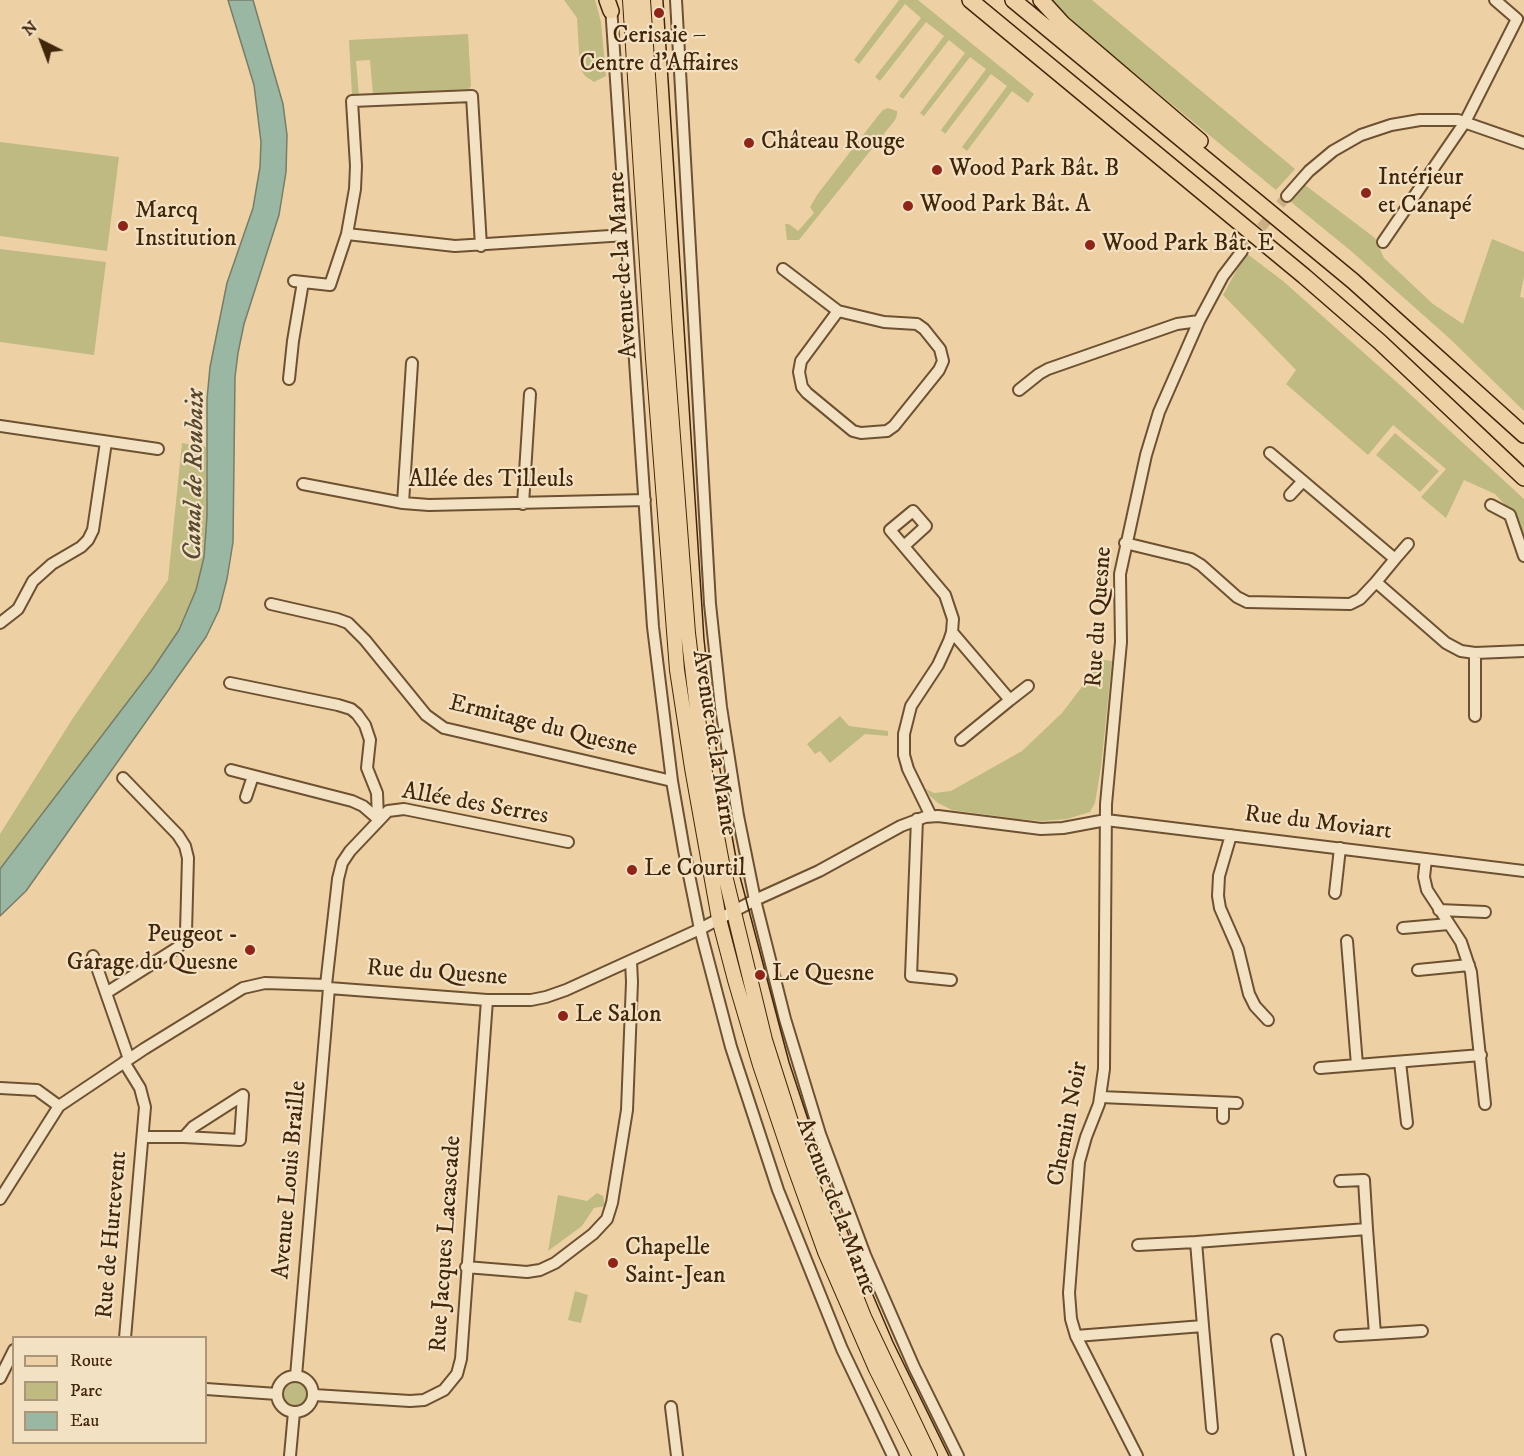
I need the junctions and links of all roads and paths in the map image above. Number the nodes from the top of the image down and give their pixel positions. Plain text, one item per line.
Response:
1 (630, 0) edge
2 (643, 0) edge
3 (676, 0) edge
4 (970, 0) edge
5 (1014, 0) edge
6 (1041, 0) edge
7 (1495, 0) edge
8 (610, 4) edge
9 (1465, 122) junction
10 (1524, 143) edge
11 (1242, 188) junction
12 (1287, 196) tunnel mouth
13 (347, 234) junction
14 (626, 235) junction
15 (1383, 242) dead end
16 (481, 246) junction
17 (1242, 251) tunnel mouth
18 (783, 269) dead end
19 (838, 311) junction
20 (1199, 321) junction
21 (412, 363) dead end
22 (289, 379) dead end
23 (1462, 381) junction
24 (1019, 390) dead end
25 (530, 394) dead end
26 (0, 426) edge
27 (1524, 435) edge
28 (106, 442) junction
29 (1524, 446) edge
30 (158, 449) dead end
31 (1270, 453) dead end
32 (1524, 478) edge
33 (1303, 481) junction
34 (303, 484) dead end
35 (1290, 495) dead end
36 (645, 500) junction
37 (403, 503) junction
38 (524, 504) junction
39 (1491, 505) dead end
40 (1125, 543) junction
41 (1408, 544) dead end
42 (904, 546) dead end
43 (1524, 556) edge
44 (1395, 559) junction
45 (1376, 582) junction
46 (271, 604) dead end
47 (0, 623) edge
48 (952, 632) junction
49 (1524, 651) edge
50 (1474, 653) junction
51 (230, 683) dead end
52 (1028, 686) dead end
53 (1010, 700) junction
54 (1474, 716) dead end
55 (961, 740) dead end
56 (231, 770) dead end
57 (253, 776) junction
58 (123, 778) dead end
59 (672, 781) junction
60 (246, 797) dead end
61 (931, 816) junction
62 (378, 819) junction
63 (917, 819) junction
64 (1106, 820) junction
65 (1231, 835) junction
66 (568, 842) dead end
67 (1340, 848) junction
68 (1426, 859) junction
69 (1524, 871) edge
70 (1335, 893) dead end
71 (755, 900) junction
72 (1439, 910) junction
73 (733, 912) junction
74 (1485, 912) dead end
75 (719, 919) junction
76 (1449, 924) junction
77 (1403, 928) dead end
78 (700, 929) junction
79 (1347, 940) dead end
80 (93, 956) dead end
81 (631, 961) junction
82 (1469, 965) junction
83 (1418, 970) dead end
84 (951, 980) dead end
85 (327, 986) junction
86 (106, 993) junction
87 (487, 1000) junction
88 (1268, 1020) dead end
89 (1481, 1054) junction
90 (126, 1061) junction
91 (1400, 1062) junction
92 (1357, 1065) junction
93 (1320, 1068) dead end
94 (0, 1088) edge
95 (1101, 1098) junction
96 (1223, 1103) junction
97 (1237, 1103) dead end
98 (1485, 1104) dead end
99 (59, 1106) junction
100 (1223, 1119) dead end
101 (1407, 1122) dead end
102 (143, 1137) junction
103 (184, 1137) junction
104 (1340, 1181) dead end
105 (0, 1199) edge
106 (1367, 1229) junction
107 (1196, 1242) junction
108 (1138, 1245) dead end
109 (466, 1267) junction
110 (1203, 1326) junction
111 (1422, 1332) dead end
112 (1375, 1334) junction
113 (125, 1336) edge
114 (1076, 1336) junction
115 (1340, 1336) dead end
116 (1277, 1340) dead end
117 (12, 1354) edge
118 (296, 1376) junction
119 (0, 1378) edge
120 (207, 1389) edge
121 (277, 1394) junction
122 (314, 1395) junction
123 (671, 1407) dead end
124 (294, 1412) junction
125 (1212, 1428) dead end
126 (290, 1456) edge
127 (676, 1456) edge
128 (893, 1456) edge
129 (920, 1456) edge
130 (930, 1456) edge
131 (958, 1456) edge
132 (1137, 1456) edge
133 (1300, 1456) edge

1 - 75 main road, Avenue de la Marne
2 - 73 main road, Avenue de la Marne
3 - 71 street, Avenue de la Marne
4 - 32 highway
5 - 11 highway
6 - 11 highway
7 - 9 street
8 - 14 street, Avenue de la Marne
9 - 10 street
9 - 12 street
9 - 15 street
11 - 23 highway
13 - 16 street
13 - 16 street
13 - 22 street
14 - 16 street
14 - 36 street, Avenue de la Marne
17 - 20 street, Rue du Quesne
18 - 19 street
19 - 19 street
20 - 24 street
20 - 40 street, Rue du Quesne
21 - 37 street
23 - 27 highway
23 - 29 highway
25 - 38 street
26 - 28 street
28 - 30 street
28 - 47 street
31 - 33 street
33 - 35 street
33 - 44 street
34 - 37 street, Allée des Tilleuls
36 - 38 street, Allée des Tilleuls
36 - 59 street, Avenue de la Marne
37 - 38 street, Allée des Tilleuls
39 - 43 street
40 - 45 street
40 - 64 street, Rue du Quesne
41 - 44 street
42 - 48 street
44 - 45 street
45 - 50 street
46 - 59 street, Ermitage du Quesne
48 - 53 street
48 - 61 street
49 - 50 street
50 - 54 street
51 - 62 street, Allée des Serres
52 - 53 street
53 - 55 street
56 - 57 street, Allée des Serres
57 - 60 street
57 - 62 street, Allée des Serres
58 - 86 street
59 - 78 street, Avenue de la Marne
61 - 63 street, Rue du Quesne
61 - 64 street, Rue du Quesne
62 - 66 street, Allée des Serres
62 - 85 street, Allée des Serres
63 - 71 street, Rue du Quesne
63 - 84 street
64 - 65 street, Rue du Moviart
64 - 95 street, Chemin Noir
65 - 67 street, Rue du Moviart
65 - 88 street
67 - 68 street, Rue du Moviart
67 - 70 street
68 - 69 street, Rue du Moviart
68 - 72 street
71 - 73 street, Rue du Quesne
71 - 131 street, Avenue de la Marne
72 - 74 street
72 - 76 street
73 - 75 street, Rue du Quesne
73 - 130 main road, Avenue de la Marne
75 - 78 street, Rue du Quesne
75 - 129 main road, Avenue de la Marne
76 - 77 street
76 - 82 street
78 - 81 street, Rue du Quesne
78 - 128 street, Avenue de la Marne
79 - 92 street
80 - 86 street, Rue de Hurtevent
81 - 87 street, Rue du Quesne
81 - 109 street
82 - 83 street
82 - 89 street
85 - 87 street, Rue du Quesne
85 - 90 street, Rue du Quesne
85 - 118 street, Avenue Louis Braille
86 - 90 street, Rue de Hurtevent
87 - 109 street, Rue Jacques Lacascade
89 - 91 street
89 - 98 street
90 - 99 street, Rue du Quesne
90 - 102 street, Rue de Hurtevent
91 - 92 street
91 - 101 street
92 - 93 street
94 - 99 street
95 - 96 street
95 - 114 street, Chemin Noir
96 - 97 street
96 - 100 street
99 - 105 street, Rue du Quesne
102 - 103 street, Rue de Hurtevent
102 - 113 street, Rue de Hurtevent
103 - 103 street, Rue de Hurtevent
104 - 106 street
106 - 107 street
106 - 112 street
107 - 108 street
107 - 110 street
109 - 122 street, Rue Jacques Lacascade
110 - 114 street
110 - 125 street
111 - 112 street
112 - 115 street
114 - 132 street, Chemin Noir
116 - 133 street
117 - 119 street
118 - 121 street
118 - 122 street
120 - 121 street
121 - 124 street
122 - 124 street
123 - 127 street
124 - 126 street

